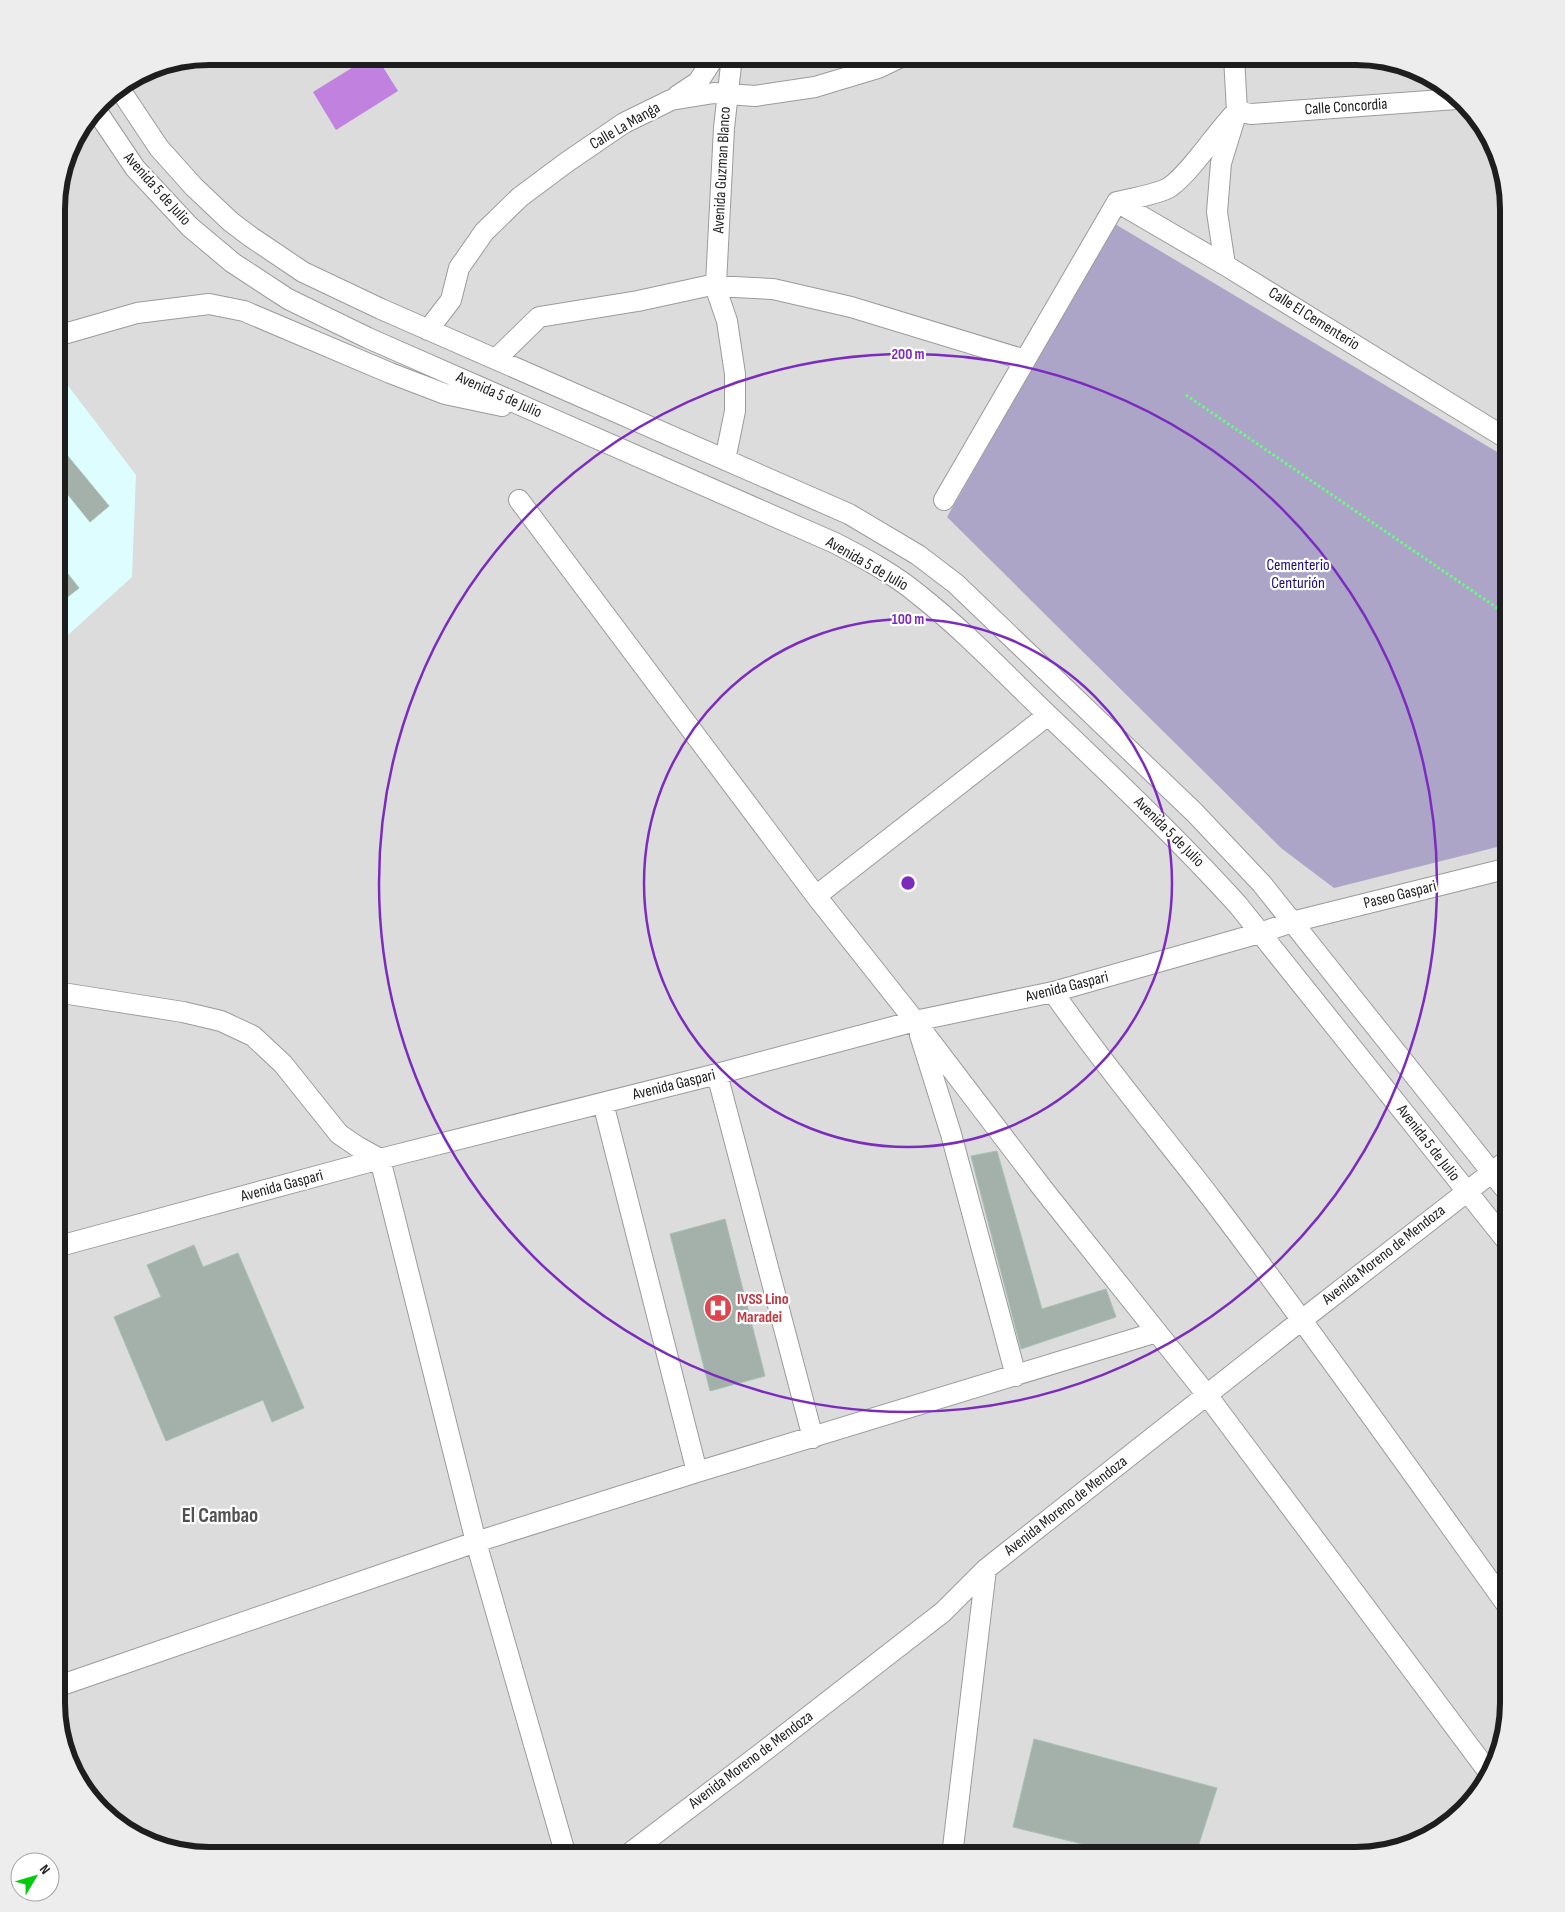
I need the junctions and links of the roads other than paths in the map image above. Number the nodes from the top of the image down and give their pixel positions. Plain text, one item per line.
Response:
1 (709, 65) edge
2 (731, 65) edge
3 (884, 65) edge
4 (1234, 65) edge
5 (123, 94) edge
6 (727, 94) junction
7 (1449, 99) edge
8 (671, 100) junction
9 (1237, 111) junction
10 (100, 116) edge
11 (1117, 202) junction
12 (1225, 264) junction
13 (715, 285) junction
14 (428, 330) junction
15 (65, 334) edge
16 (496, 359) junction
17 (1026, 360) junction
18 (544, 415) junction
19 (1500, 434) edge
20 (726, 460) junction
21 (519, 500) dead end
22 (944, 500) dead end
23 (1048, 715) junction
24 (1500, 870) edge
25 (816, 896) junction
26 (1292, 922) junction
27 (1260, 933) junction
28 (1053, 992) junction
29 (65, 993) edge
30 (915, 1021) junction
31 (717, 1074) junction
32 (602, 1103) junction
33 (380, 1159) junction
34 (1500, 1167) edge
35 (1492, 1173) junction
36 (1500, 1183) edge
37 (1466, 1191) junction
38 (1500, 1233) edge
39 (65, 1245) edge
40 (1302, 1320) junction
41 (1157, 1332) junction
42 (1016, 1376) junction
43 (1207, 1394) junction
44 (813, 1438) junction
45 (697, 1472) junction
46 (476, 1542) junction
47 (986, 1569) junction
48 (1500, 1595) edge
49 (65, 1684) edge
50 (1485, 1767) edge
51 (563, 1847) edge
52 (638, 1847) edge
53 (953, 1847) edge

1 - 8 street
2 - 6 street, Avenida Guzman Blanco
3 - 6 street, Calle La Manga
4 - 9 street
5 - 14 street, Avenida 5 de Julio
6 - 8 street, Calle La Manga
6 - 13 street, Avenida Guzman Blanco
7 - 9 street, Calle Concordia
8 - 14 street, Calle La Manga
9 - 11 street
9 - 12 street
10 - 18 street, Avenida 5 de Julio
11 - 12 street, Calle El Cementerio
11 - 17 street
12 - 19 street, Calle El Cementerio
13 - 16 street
13 - 17 street
13 - 20 street
14 - 16 street, Avenida 5 de Julio
15 - 18 street
16 - 20 street, Avenida 5 de Julio
17 - 22 street
18 - 23 street, Avenida 5 de Julio
20 - 26 street, Avenida 5 de Julio
21 - 25 street
23 - 25 street
23 - 27 street, Avenida 5 de Julio
24 - 26 street, Paseo Gaspari
25 - 30 street
26 - 27 street, Avenida Gaspari
26 - 35 street, Avenida 5 de Julio
27 - 28 street, Avenida Gaspari
27 - 37 street, Avenida 5 de Julio
28 - 30 street, Avenida Gaspari
28 - 40 street
29 - 33 street
30 - 31 street, Avenida Gaspari
30 - 41 street
30 - 42 street
31 - 32 street, Avenida Gaspari
31 - 44 street
32 - 33 street, Avenida Gaspari
32 - 45 street
33 - 39 street, Avenida Gaspari
33 - 46 street
34 - 35 street, Avenida Moreno de Mendoza
35 - 36 street, Avenida 5 de Julio
35 - 37 street, Avenida Moreno de Mendoza
37 - 38 street, Avenida 5 de Julio
37 - 40 street, Avenida Moreno de Mendoza
40 - 43 street, Avenida Moreno de Mendoza
40 - 48 street
41 - 42 street
41 - 43 street
42 - 44 street
43 - 47 street, Avenida Moreno de Mendoza
43 - 50 street
44 - 45 street
45 - 46 street
46 - 49 street
46 - 51 street
47 - 52 street, Avenida Moreno de Mendoza
47 - 53 street

